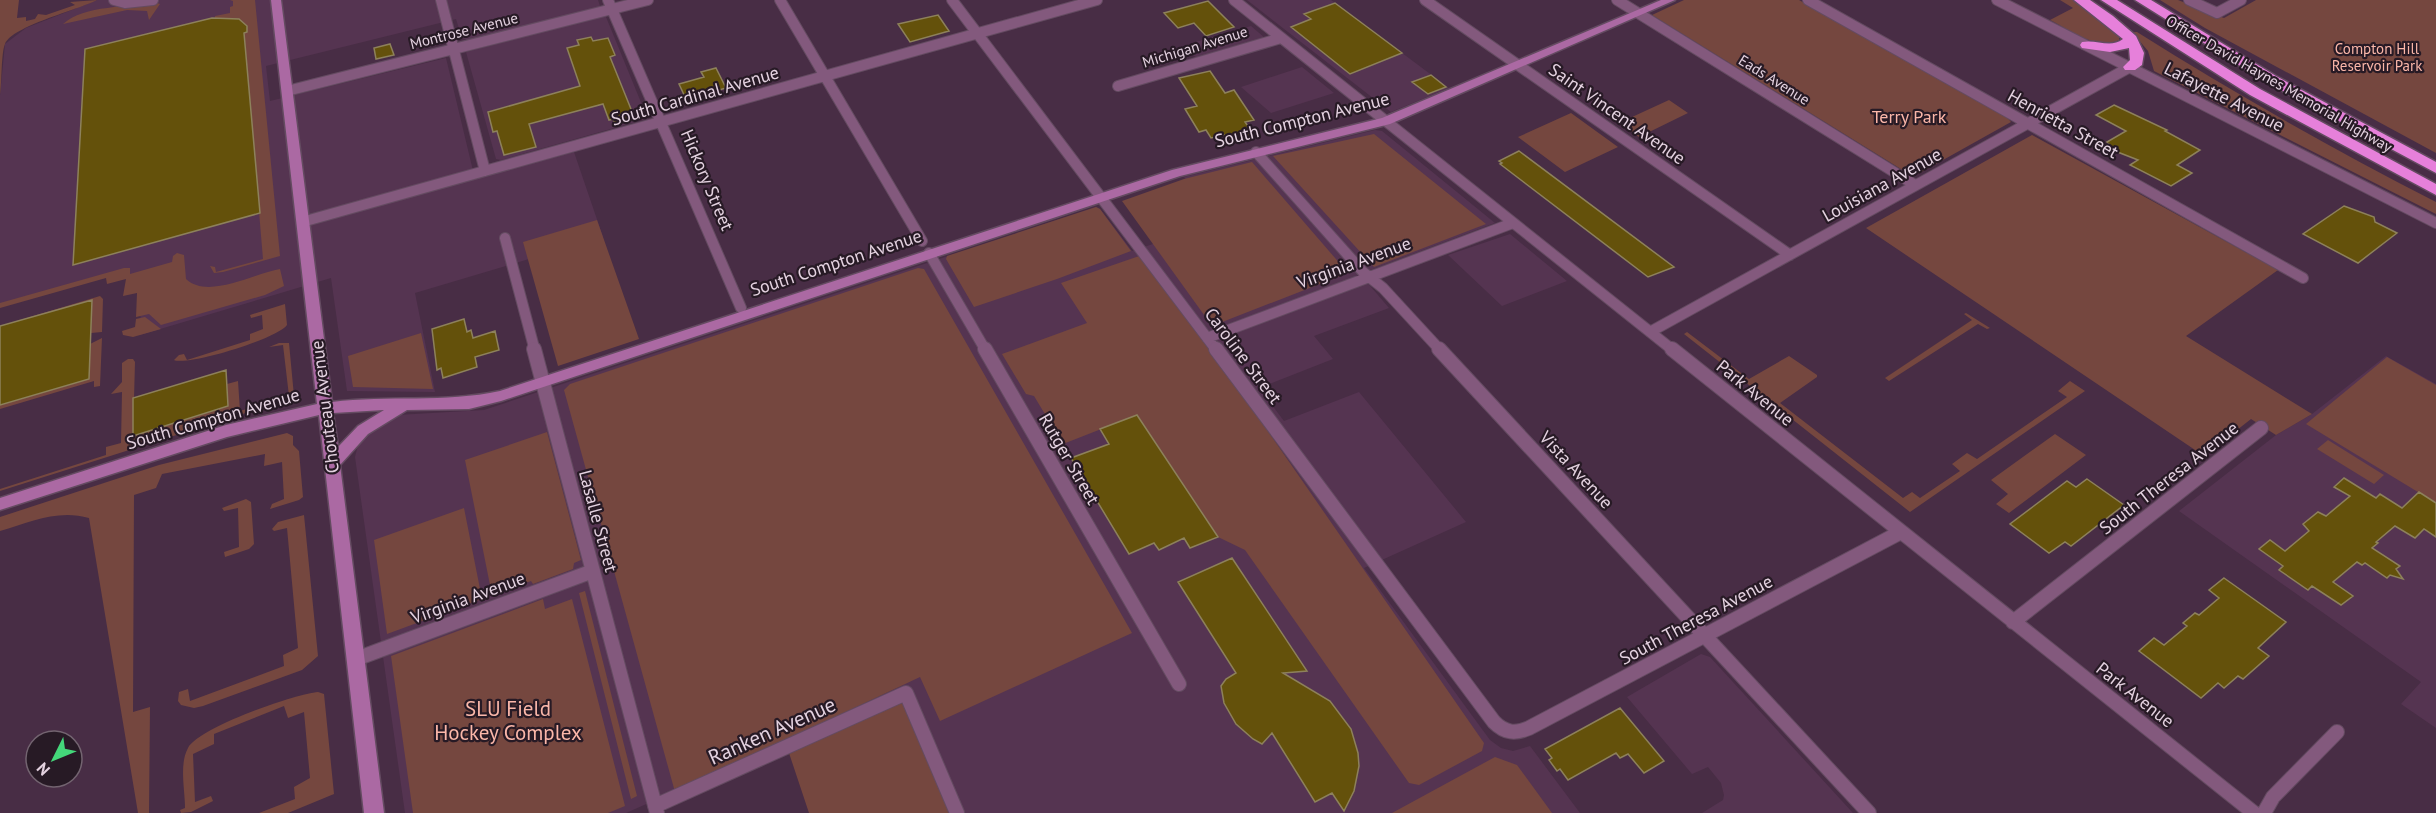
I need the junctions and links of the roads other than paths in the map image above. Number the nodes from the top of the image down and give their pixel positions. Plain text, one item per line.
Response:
1 (114, 0) edge
2 (153, 0) edge
3 (276, 0) edge
4 (441, 0) edge
5 (648, 0) edge
6 (780, 0) edge
7 (952, 0) edge
8 (1096, 0) edge
9 (1233, 0) edge
10 (1425, 0) edge
11 (1617, 0) edge
12 (1670, 0) edge
13 (1808, 0) edge
14 (1997, 0) edge
15 (2081, 0) edge
16 (2108, 0) edge
17 (2142, 0) edge
18 (2189, 0) edge
19 (2241, 0) edge
20 (610, 4) edge
21 (1639, 13) junction
22 (977, 34) junction
23 (1281, 38) junction
24 (2131, 39) junction
25 (2087, 45) junction
26 (454, 49) junction
27 (1518, 65) junction
28 (2130, 67) junction
29 (825, 77) junction
30 (1118, 86) dead end
31 (287, 91) junction
32 (1386, 121) junction
33 (661, 122) junction
34 (2028, 123) junction
35 (1256, 152) junction
36 (2436, 168) edge
37 (485, 171) junction
38 (1915, 185) junction
39 (2436, 190) edge
40 (1102, 197) junction
41 (302, 222) junction
42 (1513, 223) junction
43 (2436, 223) edge
44 (505, 238) dead end
45 (926, 247) junction
46 (1790, 255) junction
47 (1370, 277) junction
48 (2303, 278) dead end
49 (741, 308) dead end
50 (1650, 332) junction
51 (1207, 338) junction
52 (543, 382) junction
53 (407, 404) junction
54 (325, 408) junction
55 (2261, 429) dead end
56 (332, 463) junction
57 (0, 504) edge
58 (1901, 532) junction
59 (593, 571) junction
60 (2013, 622) junction
61 (1704, 636) junction
62 (356, 659) junction
63 (1179, 684) dead end
64 (1506, 732) joint
65 (2337, 732) dead end
66 (656, 809) edge
67 (374, 813) edge
68 (957, 813) edge
69 (1869, 813) edge
70 (2254, 813) edge
71 (2264, 813) edge

1 - 2 street
3 - 31 main road, Chouteau Avenue
4 - 26 street
5 - 20 street, Montrose Avenue
6 - 29 street, Rutger Street
7 - 22 street, Caroline Street
8 - 22 street, South Cardinal Avenue
9 - 23 street, Park Avenue
10 - 27 street, Saint Vincent Avenue
11 - 21 street, Eads Avenue
12 - 21 main road, South Compton Avenue
13 - 34 street, Henrietta Street
14 - 25 street, Lafayette Avenue
15 - 24 highway
16 - 39 highway, Officer David Haynes Memorial Highway
17 - 36 highway, Officer David Haynes Memorial Highway
18 - 19 street
20 - 26 street, Montrose Avenue
20 - 33 street, Hickory Street
21 - 27 main road, South Compton Avenue
21 - 38 street, Eads Avenue
22 - 29 street, South Cardinal Avenue
22 - 40 street, Caroline Street
23 - 30 street, Michigan Avenue
23 - 32 street, Park Avenue
24 - 25 highway
24 - 28 highway
25 - 28 street, Lafayette Avenue
26 - 31 street, Montrose Avenue
26 - 37 street
27 - 32 main road, South Compton Avenue
27 - 46 street, Saint Vincent Avenue
28 - 34 street, Louisiana Avenue
28 - 43 street, Lafayette Avenue
29 - 33 street, South Cardinal Avenue
29 - 45 street, Rutger Street
31 - 41 main road, Chouteau Avenue
32 - 35 main road, South Compton Avenue
32 - 42 street, Park Avenue
33 - 37 street, South Cardinal Avenue
33 - 49 street, Hickory Street
34 - 38 street, Louisiana Avenue
34 - 48 street, Henrietta Street
35 - 40 main road, South Compton Avenue
35 - 47 street, Vista Avenue
37 - 41 street, South Cardinal Avenue
38 - 46 street, Louisiana Avenue
40 - 45 main road, South Compton Avenue
40 - 51 street, Caroline Street
41 - 54 main road, Chouteau Avenue
42 - 47 street, Virginia Avenue
42 - 50 street, Park Avenue
44 - 52 street, Lasalle Street
45 - 52 main road, South Compton Avenue
45 - 63 street, Rutger Street
46 - 50 street, Louisiana Avenue
47 - 51 street, Virginia Avenue
47 - 61 street, Vista Avenue
50 - 58 street, Park Avenue
51 - 64 street, Caroline Street
52 - 53 main road, South Compton Avenue
52 - 59 street, Lasalle Street
53 - 54 main road, South Compton Avenue
53 - 56 main road
54 - 56 main road, Chouteau Avenue
54 - 57 main road, South Compton Avenue
55 - 60 street, South Theresa Avenue
56 - 62 main road, Chouteau Avenue
58 - 60 street, Park Avenue
58 - 61 street, South Theresa Avenue
59 - 62 street, Virginia Avenue
59 - 66 street, Lasalle Street
60 - 70 street, Park Avenue
61 - 64 street, South Theresa Avenue
61 - 69 street, Vista Avenue
62 - 67 main road, Chouteau Avenue
65 - 71 street
66 - 68 street, Ranken Avenue

